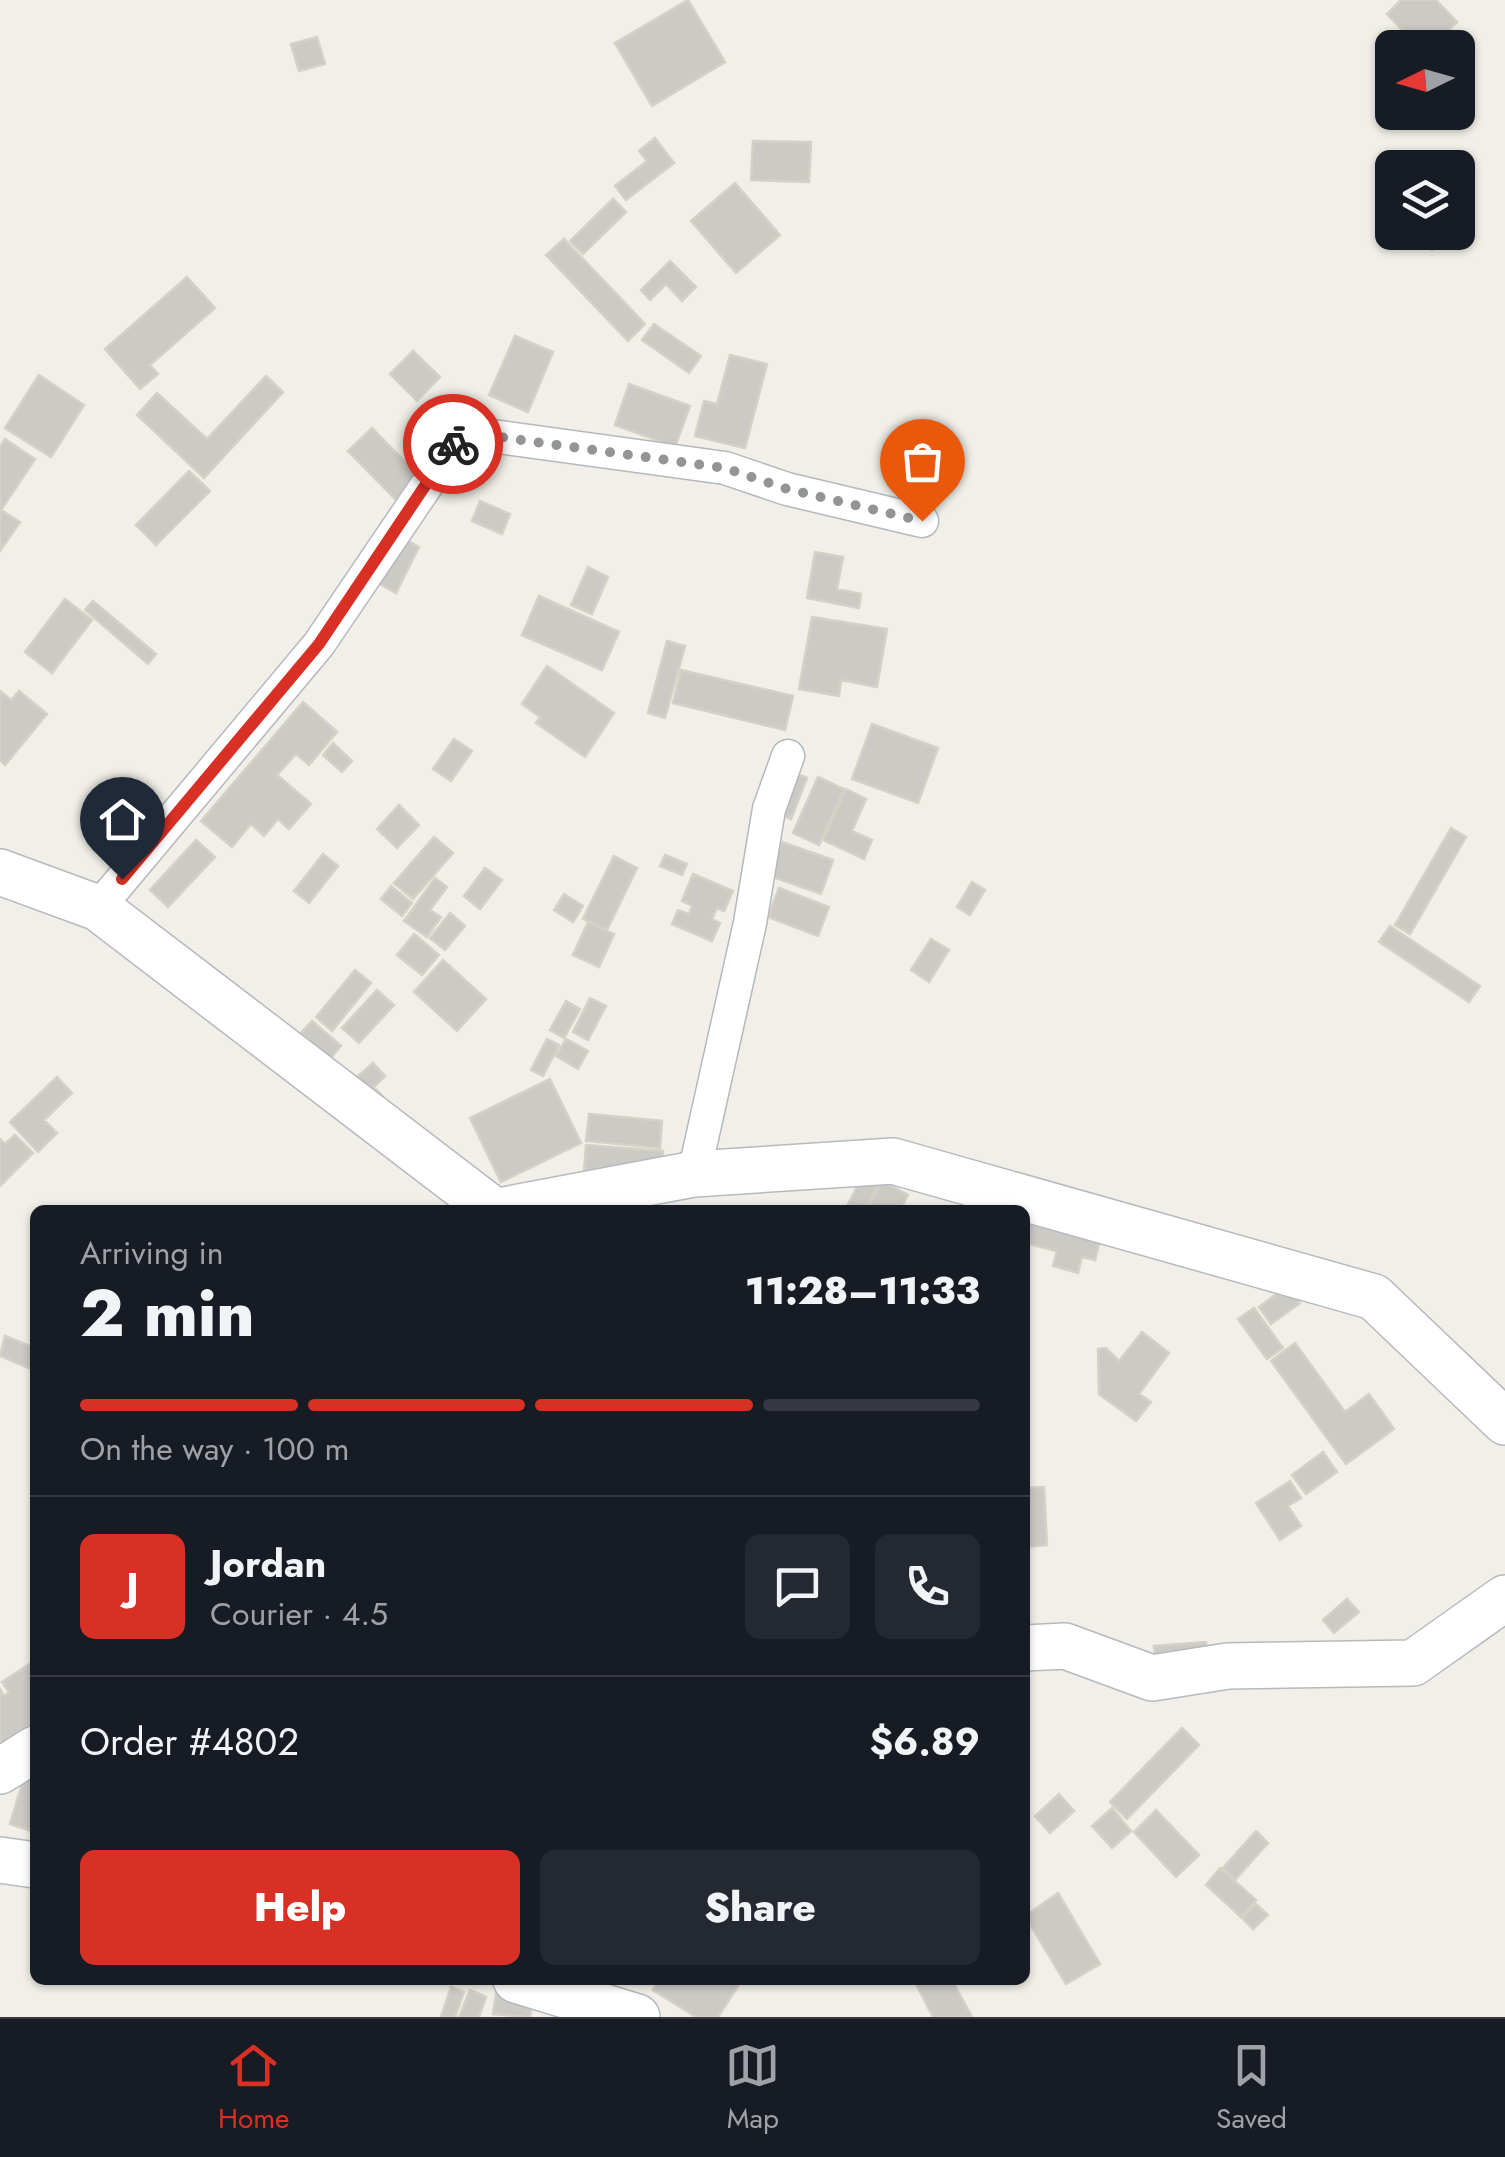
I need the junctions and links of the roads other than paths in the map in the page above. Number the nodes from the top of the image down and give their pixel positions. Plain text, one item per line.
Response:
1 (922, 521) dead end
2 (788, 756) dead end
3 (0, 872) edge
4 (98, 908) junction
5 (694, 1174) junction
6 (486, 1205) edge
7 (530, 1205) edge
8 (1505, 1422) edge
9 (1505, 1598) edge
10 (1030, 1648) edge
11 (30, 1752) edge
12 (0, 1771) edge
13 (0, 1860) edge
14 (30, 1864) edge
15 (532, 1985) edge
16 (638, 2017) edge

1 - 4 street
2 - 5 street
3 - 4 street
4 - 6 street
5 - 7 street
5 - 8 street
9 - 10 street
11 - 12 street
13 - 14 street
15 - 16 street

